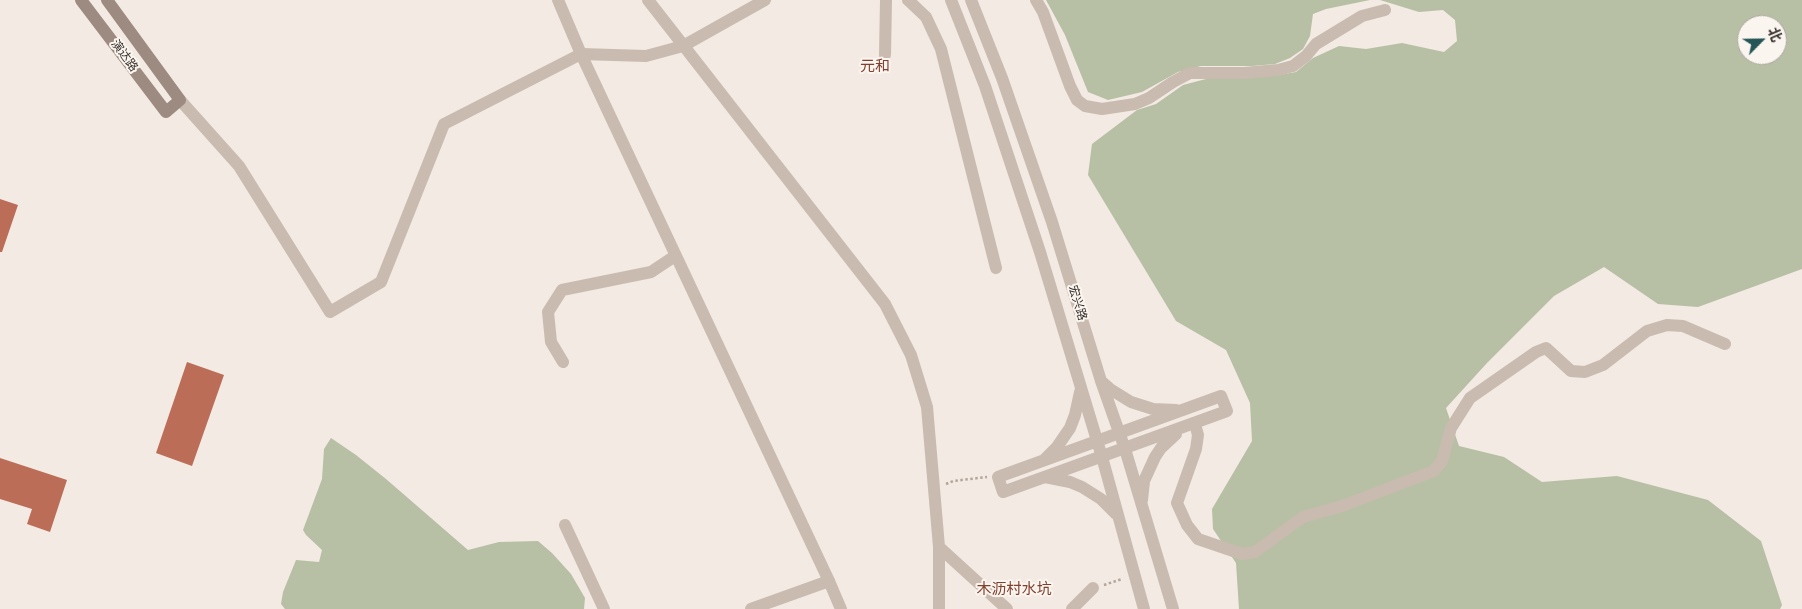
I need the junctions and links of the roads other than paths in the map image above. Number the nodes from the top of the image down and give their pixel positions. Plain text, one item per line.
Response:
1 (81, 0) edge
2 (107, 0) edge
3 (558, 0) edge
4 (648, 0) edge
5 (765, 0) edge
6 (886, 0) edge
7 (908, 0) edge
8 (951, 0) edge
9 (971, 0) edge
10 (1036, 0) edge
11 (1385, 10) dead end
12 (682, 46) junction
13 (581, 54) junction
14 (885, 55) dead end
15 (180, 100) junction
16 (675, 256) junction
17 (996, 268) dead end
18 (1725, 344) dead end
19 (563, 362) dead end
20 (1101, 381) junction
21 (1080, 389) junction
22 (1186, 409) junction
23 (1191, 425) junction
24 (1119, 434) junction
25 (1096, 442) junction
26 (1125, 449) junction
27 (1102, 457) junction
28 (1040, 463) junction
29 (1045, 477) junction
30 (1142, 508) junction
31 (1117, 514) junction
32 (566, 525) dead end
33 (939, 547) junction
34 (829, 581) junction
35 (1093, 588) road end
36 (604, 609) edge
37 (751, 609) edge
38 (841, 609) edge
39 (939, 609) edge
40 (1007, 609) edge
41 (1072, 609) edge
42 (1144, 609) edge
43 (1173, 609) edge

1 - 15 main road, 演达路
2 - 15 main road, 演达路
3 - 13 street
4 - 12 street
5 - 12 street
6 - 14 street
7 - 17 street
8 - 21 street, 宏兴路
9 - 20 street, 宏兴路
10 - 11 street
12 - 13 street
12 - 33 street
13 - 15 street
13 - 16 street
16 - 19 street
16 - 34 street
18 - 23 street
20 - 22 street
20 - 24 street, 宏兴路
21 - 25 street, 宏兴路
21 - 28 street
22 - 23 street
22 - 24 street
23 - 26 street
23 - 30 street
24 - 25 street
24 - 26 street, 宏兴路
25 - 27 street, 宏兴路
25 - 28 street
26 - 27 street
26 - 30 street, 宏兴路
27 - 29 street
27 - 31 street, 宏兴路
28 - 29 street
29 - 31 street
30 - 43 street, 宏兴路
31 - 42 street, 宏兴路
32 - 36 street
33 - 39 street
33 - 40 street
34 - 37 street
34 - 38 street
35 - 41 street

